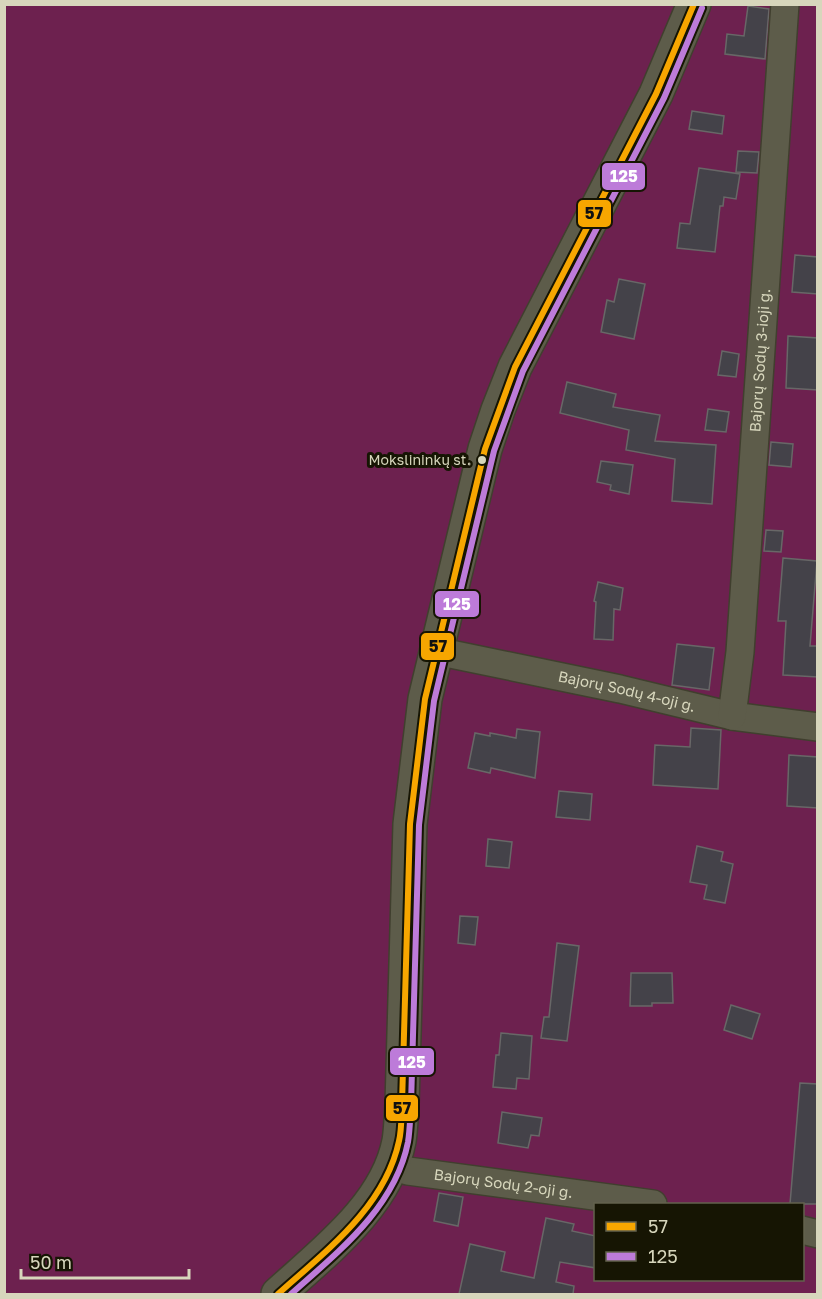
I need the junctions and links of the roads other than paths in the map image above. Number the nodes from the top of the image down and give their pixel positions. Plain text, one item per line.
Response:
1 (694, 4) edge
2 (785, 4) edge
3 (436, 651) junction
4 (732, 716) junction
5 (818, 727) edge
6 (391, 1166) junction
7 (646, 1203) edge
8 (278, 1294) edge

1 - 3 street
2 - 4 street, Bajorų Sodų 3-ioji g.
3 - 4 street, Bajorų Sodų 4-oji g.
3 - 6 street
4 - 5 street, Bajorų Sodų 4-oji g.
6 - 7 street, Bajorų Sodų 2-oji g.
6 - 8 street

